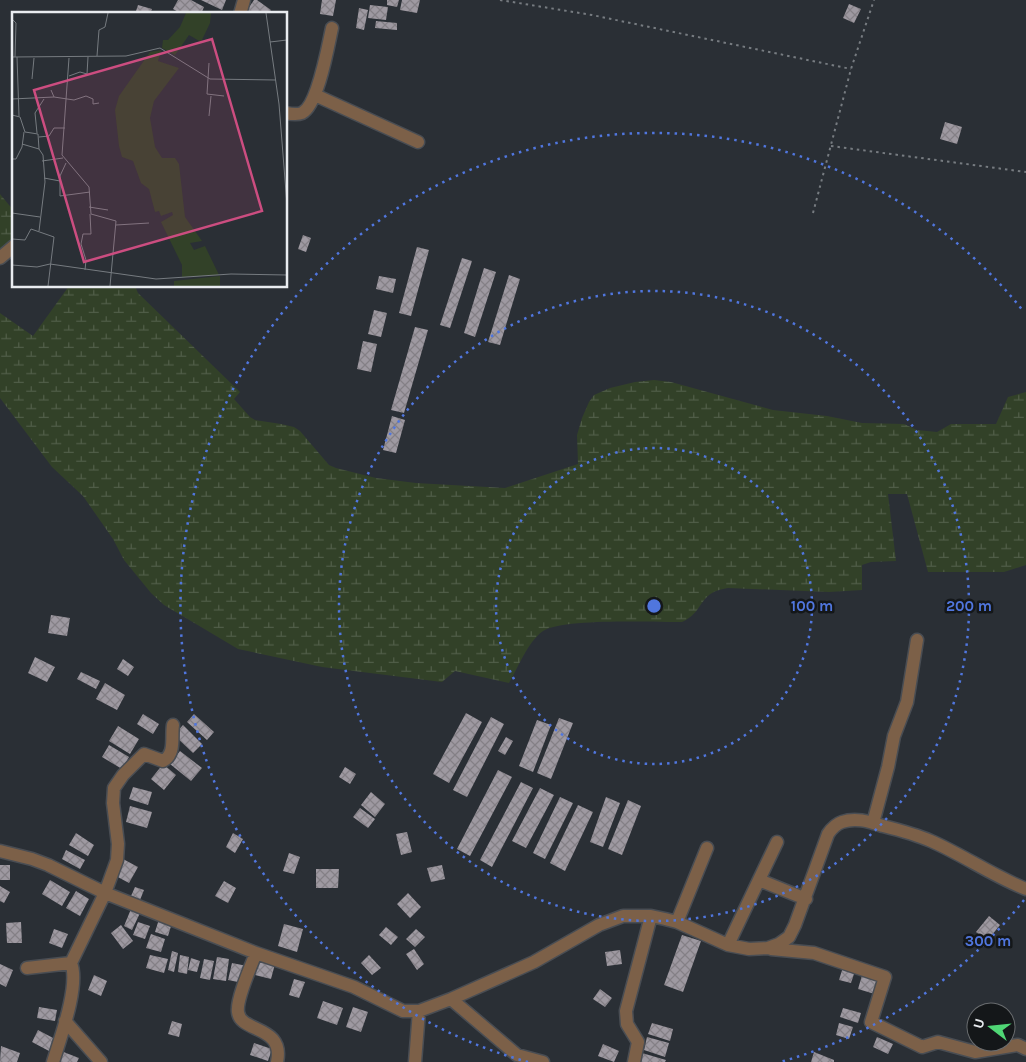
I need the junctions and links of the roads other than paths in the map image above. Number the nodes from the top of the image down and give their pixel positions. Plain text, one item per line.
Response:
1 (332, 28) dead end
2 (315, 95) junction
3 (288, 113) edge
4 (418, 142) dead end
5 (12, 248) edge
6 (0, 258) edge
7 (917, 640) dead end
8 (173, 725) dead end
9 (873, 823) junction
10 (777, 842) dead end
11 (707, 848) dead end
12 (0, 851) edge
13 (759, 880) junction
14 (1026, 889) edge
15 (104, 893) junction
16 (806, 899) junction
17 (652, 916) junction
18 (676, 922) junction
19 (728, 945) junction
20 (768, 948) junction
21 (256, 953) junction
22 (71, 964) junction
23 (27, 968) dead end
24 (451, 999) junction
25 (420, 1011) junction
26 (65, 1021) junction
27 (1026, 1049) edge
28 (53, 1062) edge
29 (101, 1062) edge
30 (276, 1062) edge
31 (415, 1062) edge
32 (542, 1062) edge
33 (634, 1062) edge

1 - 2 street
2 - 3 street
2 - 4 street
5 - 6 street
7 - 9 street
8 - 15 street
9 - 14 street
9 - 16 street
10 - 13 street
11 - 18 street
12 - 15 street
13 - 16 street
13 - 19 street
15 - 21 street
15 - 22 street
16 - 20 street
17 - 18 street
17 - 24 street
17 - 33 street
18 - 19 street
19 - 20 street
20 - 27 street
21 - 25 street
21 - 30 street
22 - 23 street
22 - 26 street
24 - 25 street
24 - 32 street
25 - 31 street
26 - 28 street
26 - 29 street

